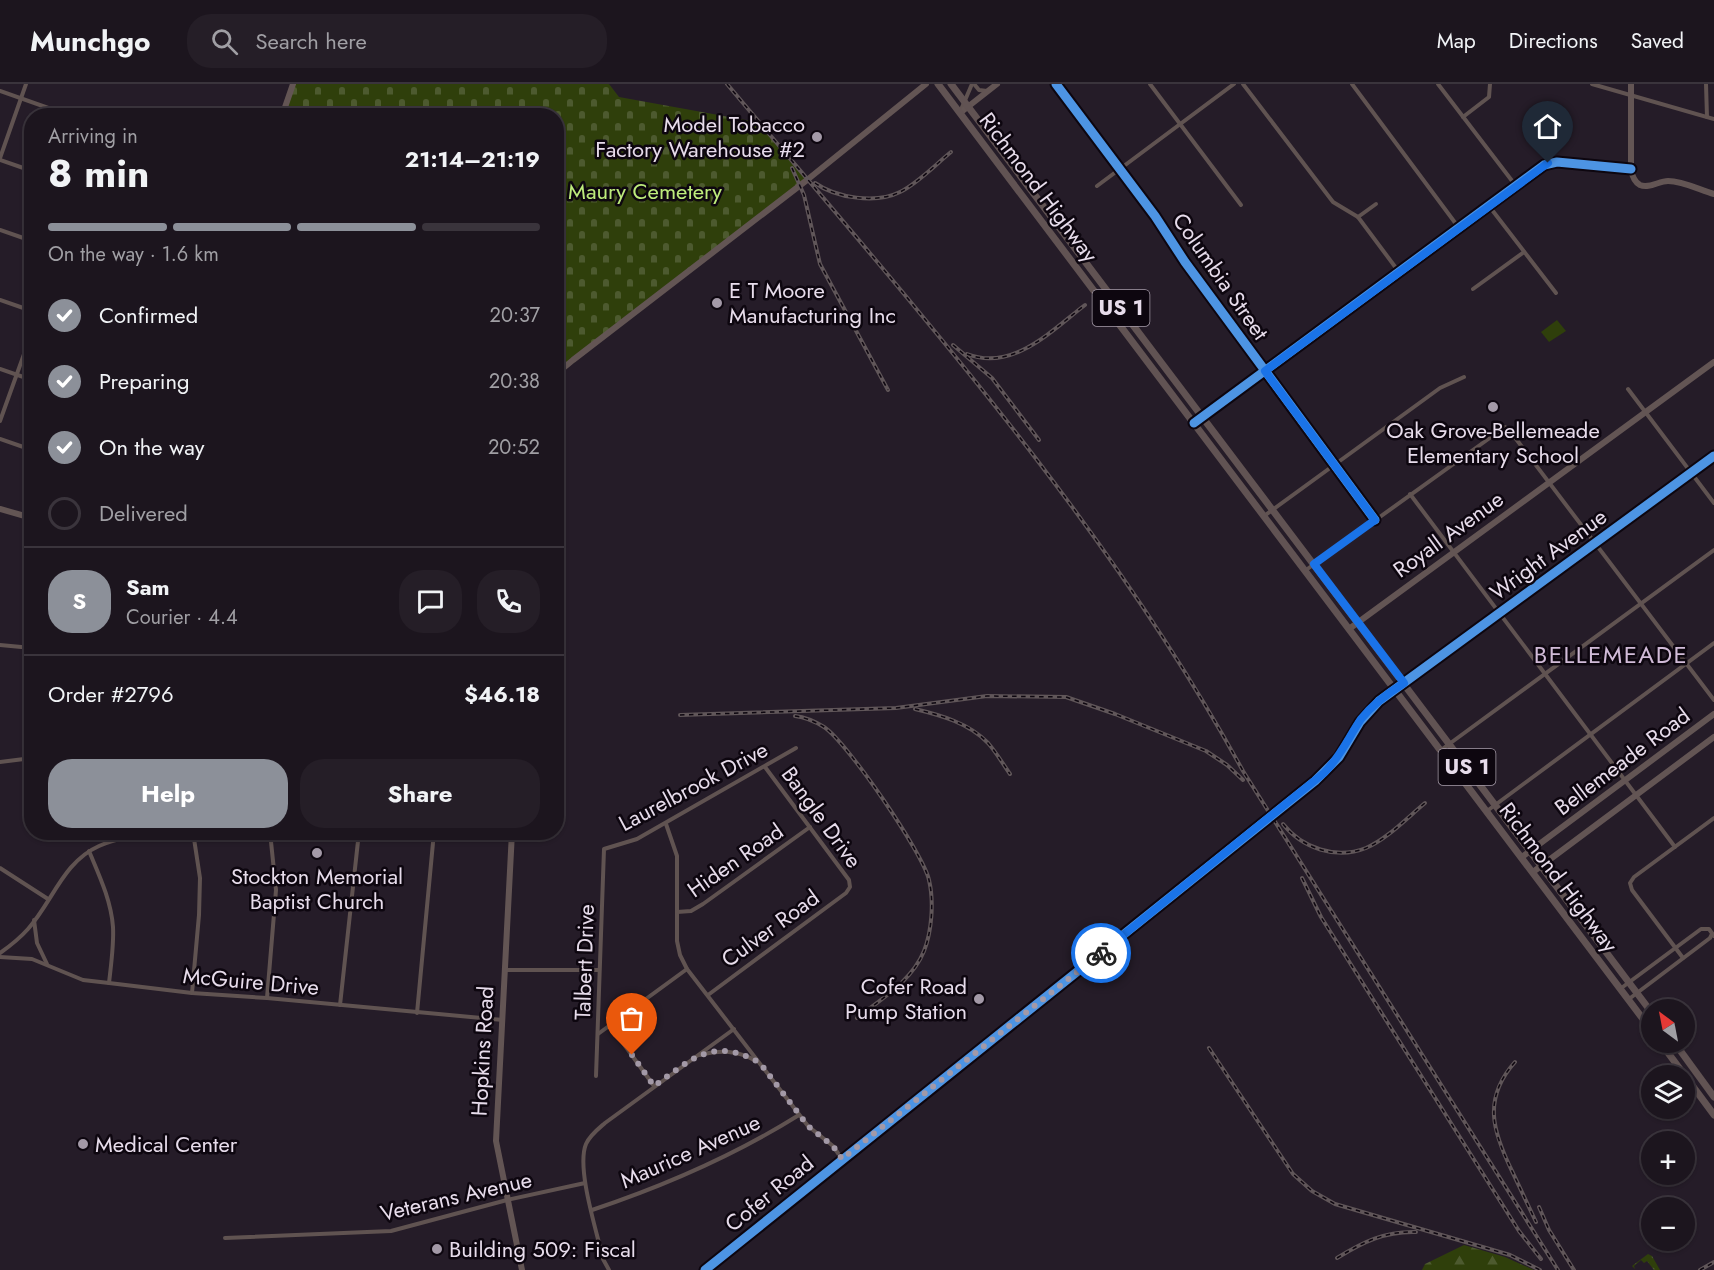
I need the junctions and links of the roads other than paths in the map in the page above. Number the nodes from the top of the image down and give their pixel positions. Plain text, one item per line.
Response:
1 (26, 84) edge
2 (293, 84) edge
3 (926, 84) edge
4 (938, 84) edge
5 (951, 84) edge
6 (973, 84) edge
7 (997, 84) edge
8 (1056, 84) edge
9 (1150, 84) edge
10 (1234, 84) edge
11 (1243, 84) edge
12 (1352, 84) edge
13 (1438, 84) edge
14 (1490, 84) edge
15 (1592, 84) edge
16 (1631, 84) edge
17 (1706, 84) edge
18 (0, 91) edge
19 (988, 91) junction
20 (1631, 96) junction
21 (21, 98) junction
22 (967, 104) junction
23 (49, 108) edge
24 (285, 108) edge
25 (960, 112) junction
26 (1463, 117) junction
27 (1707, 117) junction
28 (1714, 119) edge
29 (1180, 124) junction
30 (0, 159) edge
31 (24, 168) edge
32 (1120, 169) junction
33 (1631, 169) junction
34 (1097, 186) dead end
35 (1516, 186) junction
36 (1714, 194) edge
37 (1376, 204) dead end
38 (1241, 205) dead end
39 (1489, 206) junction
40 (1358, 217) junction
41 (1459, 228) junction
42 (0, 230) edge
43 (24, 238) edge
44 (1524, 252) junction
45 (1398, 272) junction
46 (1473, 289) dead end
47 (1556, 293) dead end
48 (0, 300) edge
49 (24, 308) edge
50 (24, 355) edge
51 (1714, 362) edge
52 (564, 367) edge
53 (0, 369) edge
54 (1265, 371) junction
55 (17, 375) junction
56 (24, 377) edge
57 (1464, 377) dead end
58 (1628, 389) dead end
59 (1646, 413) junction
60 (1203, 417) junction
61 (0, 421) edge
62 (1194, 423) junction
63 (0, 439) edge
64 (24, 447) edge
65 (1714, 456) edge
66 (1335, 465) junction
67 (1691, 473) junction
68 (1549, 482) junction
69 (1410, 494) junction
70 (1714, 503) edge
71 (0, 509) edge
72 (1273, 510) junction
73 (24, 516) edge
74 (1264, 516) junction
75 (1375, 520) junction
76 (1596, 543) junction
77 (1714, 550) edge
78 (1454, 553) junction
79 (1314, 564) junction
80 (1305, 570) junction
81 (1641, 603) junction
82 (1499, 614) junction
83 (1358, 622) junction
84 (1349, 629) junction
85 (1714, 643) edge
86 (0, 645) edge
87 (24, 647) edge
88 (1686, 663) junction
89 (1545, 674) junction
90 (1404, 683) junction
91 (1395, 689) junction
92 (1714, 700) edge
93 (1714, 714) edge
94 (1590, 734) junction
95 (1714, 736) edge
96 (1450, 744) junction
97 (796, 748) dead end
98 (1441, 750) junction
99 (24, 759) edge
100 (0, 762) edge
101 (765, 767) junction
102 (1626, 780) junction
103 (1637, 794) junction
104 (1495, 805) junction
105 (1487, 811) junction
106 (1714, 818) edge
107 (666, 824) junction
108 (810, 827) junction
109 (115, 840) edge
110 (194, 840) edge
111 (271, 840) edge
112 (358, 840) edge
113 (433, 840) edge
114 (512, 840) edge
115 (1676, 846) junction
116 (604, 849) joint
117 (89, 851) junction
118 (1531, 851) junction
119 (1522, 857) junction
120 (1542, 865) junction
121 (0, 868) edge
122 (1533, 872) junction
123 (850, 887) joint
124 (48, 899) junction
125 (677, 912) junction
126 (34, 920) junction
127 (1713, 935) edge
128 (1676, 948) junction
129 (0, 955) edge
130 (1683, 958) junction
131 (47, 964) junction
132 (687, 969) junction
133 (504, 970) junction
134 (599, 970) junction
135 (109, 983) junction
136 (1629, 983) junction
137 (1620, 989) junction
138 (192, 993) junction
139 (1637, 993) junction
140 (708, 995) junction
141 (267, 998) junction
142 (1642, 999) edge
143 (1628, 1000) junction
144 (340, 1005) junction
145 (417, 1013) junction
146 (1641, 1017) edge
147 (503, 1020) junction
148 (610, 1025) junction
149 (734, 1029) junction
150 (598, 1034) junction
151 (1668, 1053) edge
152 (1682, 1053) edge
153 (697, 1056) junction
154 (760, 1063) junction
155 (597, 1076) dead end
156 (654, 1086) junction
157 (1714, 1097) edge
158 (799, 1115) junction
159 (1714, 1115) edge
160 (842, 1159) junction
161 (585, 1183) junction
162 (507, 1200) junction
163 (592, 1210) junction
164 (225, 1238) dead end
165 (522, 1270) edge
166 (609, 1270) edge
167 (705, 1270) edge

1 - 21 street
2 - 24 street
3 - 52 street
4 - 25 main road, Richmond Highway / US 1
5 - 22 main road, Richmond Highway / US 1
6 - 19 street
6 - 22 street
7 - 19 street
8 - 32 street, Columbia Street
9 - 29 street
10 - 29 street
11 - 40 street
12 - 41 street
13 - 26 street
14 - 26 street
15 - 20 street
16 - 20 street
17 - 27 street
18 - 21 street
19 - 22 street
20 - 27 street
20 - 33 street
21 - 23 street
21 - 30 street
22 - 25 street
22 - 60 main road, Richmond Highway / US 1
25 - 62 main road, Richmond Highway / US 1
26 - 35 street
27 - 28 street
29 - 32 street
29 - 38 street
30 - 31 street
32 - 34 street
32 - 54 street, Columbia Street
33 - 35 street
33 - 36 street
35 - 39 street
37 - 40 street
39 - 41 street
39 - 44 street
40 - 45 street
41 - 45 street
42 - 43 street
44 - 46 street
44 - 47 street
45 - 54 street
48 - 49 street
50 - 55 street
51 - 59 street, Royall Avenue
53 - 55 street
54 - 60 street
54 - 66 street, Columbia Street
55 - 56 street
55 - 61 street
57 - 66 street
58 - 59 street
59 - 67 street
59 - 68 street, Royall Avenue
60 - 62 street
60 - 72 main road, Richmond Highway / US 1
62 - 74 main road, Richmond Highway / US 1
63 - 64 street
65 - 67 street, Wright Avenue
66 - 72 street
66 - 75 street, Columbia Street
67 - 70 street
67 - 76 street, Wright Avenue
68 - 69 street
68 - 76 street
68 - 78 street, Royall Avenue
69 - 75 street
69 - 78 street
71 - 73 street
72 - 74 street
72 - 79 main road, Richmond Highway / US 1
74 - 80 main road, Richmond Highway / US 1
75 - 79 street
76 - 81 street
76 - 82 street, Wright Avenue
77 - 81 street
78 - 82 street
78 - 83 street, Royall Avenue
79 - 80 street
79 - 83 main road, Richmond Highway / US 1
80 - 84 main road, Richmond Highway / US 1
81 - 88 street
81 - 89 street
82 - 89 street
82 - 90 street, Wright Avenue
83 - 84 street, Royall Avenue
83 - 90 main road, Richmond Highway / US 1
84 - 91 main road, Richmond Highway / US 1
85 - 88 street
86 - 87 street
88 - 92 street
88 - 94 street
89 - 94 street
89 - 96 street
90 - 91 street, Cofer Road
90 - 96 main road, Richmond Highway / US 1
91 - 98 main road, Richmond Highway / US 1
91 - 160 street, Cofer Road
93 - 102 street, Bellemeade Road
94 - 102 street
94 - 104 street
95 - 103 street, Bellemeade Road
96 - 98 street
96 - 104 main road, Richmond Highway / US 1
97 - 101 street, Laurelbrook Drive
98 - 105 main road, Richmond Highway / US 1
99 - 100 street
101 - 107 street, Laurelbrook Drive
101 - 108 street, Bangle Drive
102 - 103 street
102 - 118 street, Bellemeade Road
103 - 115 street
103 - 120 street, Bellemeade Road
104 - 105 street
104 - 118 main road, Richmond Highway / US 1
105 - 119 main road, Richmond Highway / US 1
106 - 115 street
107 - 116 street, Laurelbrook Drive
107 - 125 street
108 - 123 street, Bangle Drive
108 - 125 street, Hiden Road
109 - 117 street
110 - 138 street
111 - 141 street
112 - 144 street
113 - 145 street
114 - 133 street, Hopkins Road
115 - 128 street
116 - 134 street, Talbert Drive
117 - 124 street
117 - 135 street
118 - 119 street, Bellemeade Road
118 - 120 main road, Richmond Highway / US 1
119 - 122 main road, Richmond Highway / US 1
120 - 122 street, Bellemeade Road
120 - 136 main road, Richmond Highway / US 1
121 - 124 street
122 - 137 main road, Richmond Highway / US 1
123 - 140 street, Culver Road
124 - 126 street
125 - 132 street
126 - 129 street
126 - 131 street
127 - 128 street
127 - 130 street
128 - 130 street
128 - 136 street
129 - 131 street, McGuire Drive
130 - 139 street
131 - 135 street, McGuire Drive
132 - 140 street
132 - 148 street
133 - 134 street
133 - 147 street, Hopkins Road
134 - 150 street, Talbert Drive
135 - 138 street, McGuire Drive
136 - 137 street
136 - 139 main road, Richmond Highway / US 1
137 - 143 main road, Richmond Highway / US 1
138 - 141 street, McGuire Drive
139 - 142 main road, Richmond Highway / US 1
139 - 143 street
140 - 149 street
141 - 144 street, McGuire Drive
143 - 146 main road, Richmond Highway / US 1
144 - 145 street, McGuire Drive
145 - 147 street, McGuire Drive
147 - 162 street, Hopkins Road
148 - 150 street
148 - 156 street
149 - 153 street
149 - 154 street
150 - 155 street, Talbert Drive
151 - 159 main road
152 - 157 main road
153 - 154 street
153 - 156 street
154 - 158 street
156 - 161 street
158 - 160 street
158 - 163 street, Maurice Avenue
160 - 167 street, Cofer Road
161 - 162 street, Veterans Avenue
161 - 163 street
162 - 164 street, Veterans Avenue
162 - 165 street, Hopkins Road
163 - 166 street

